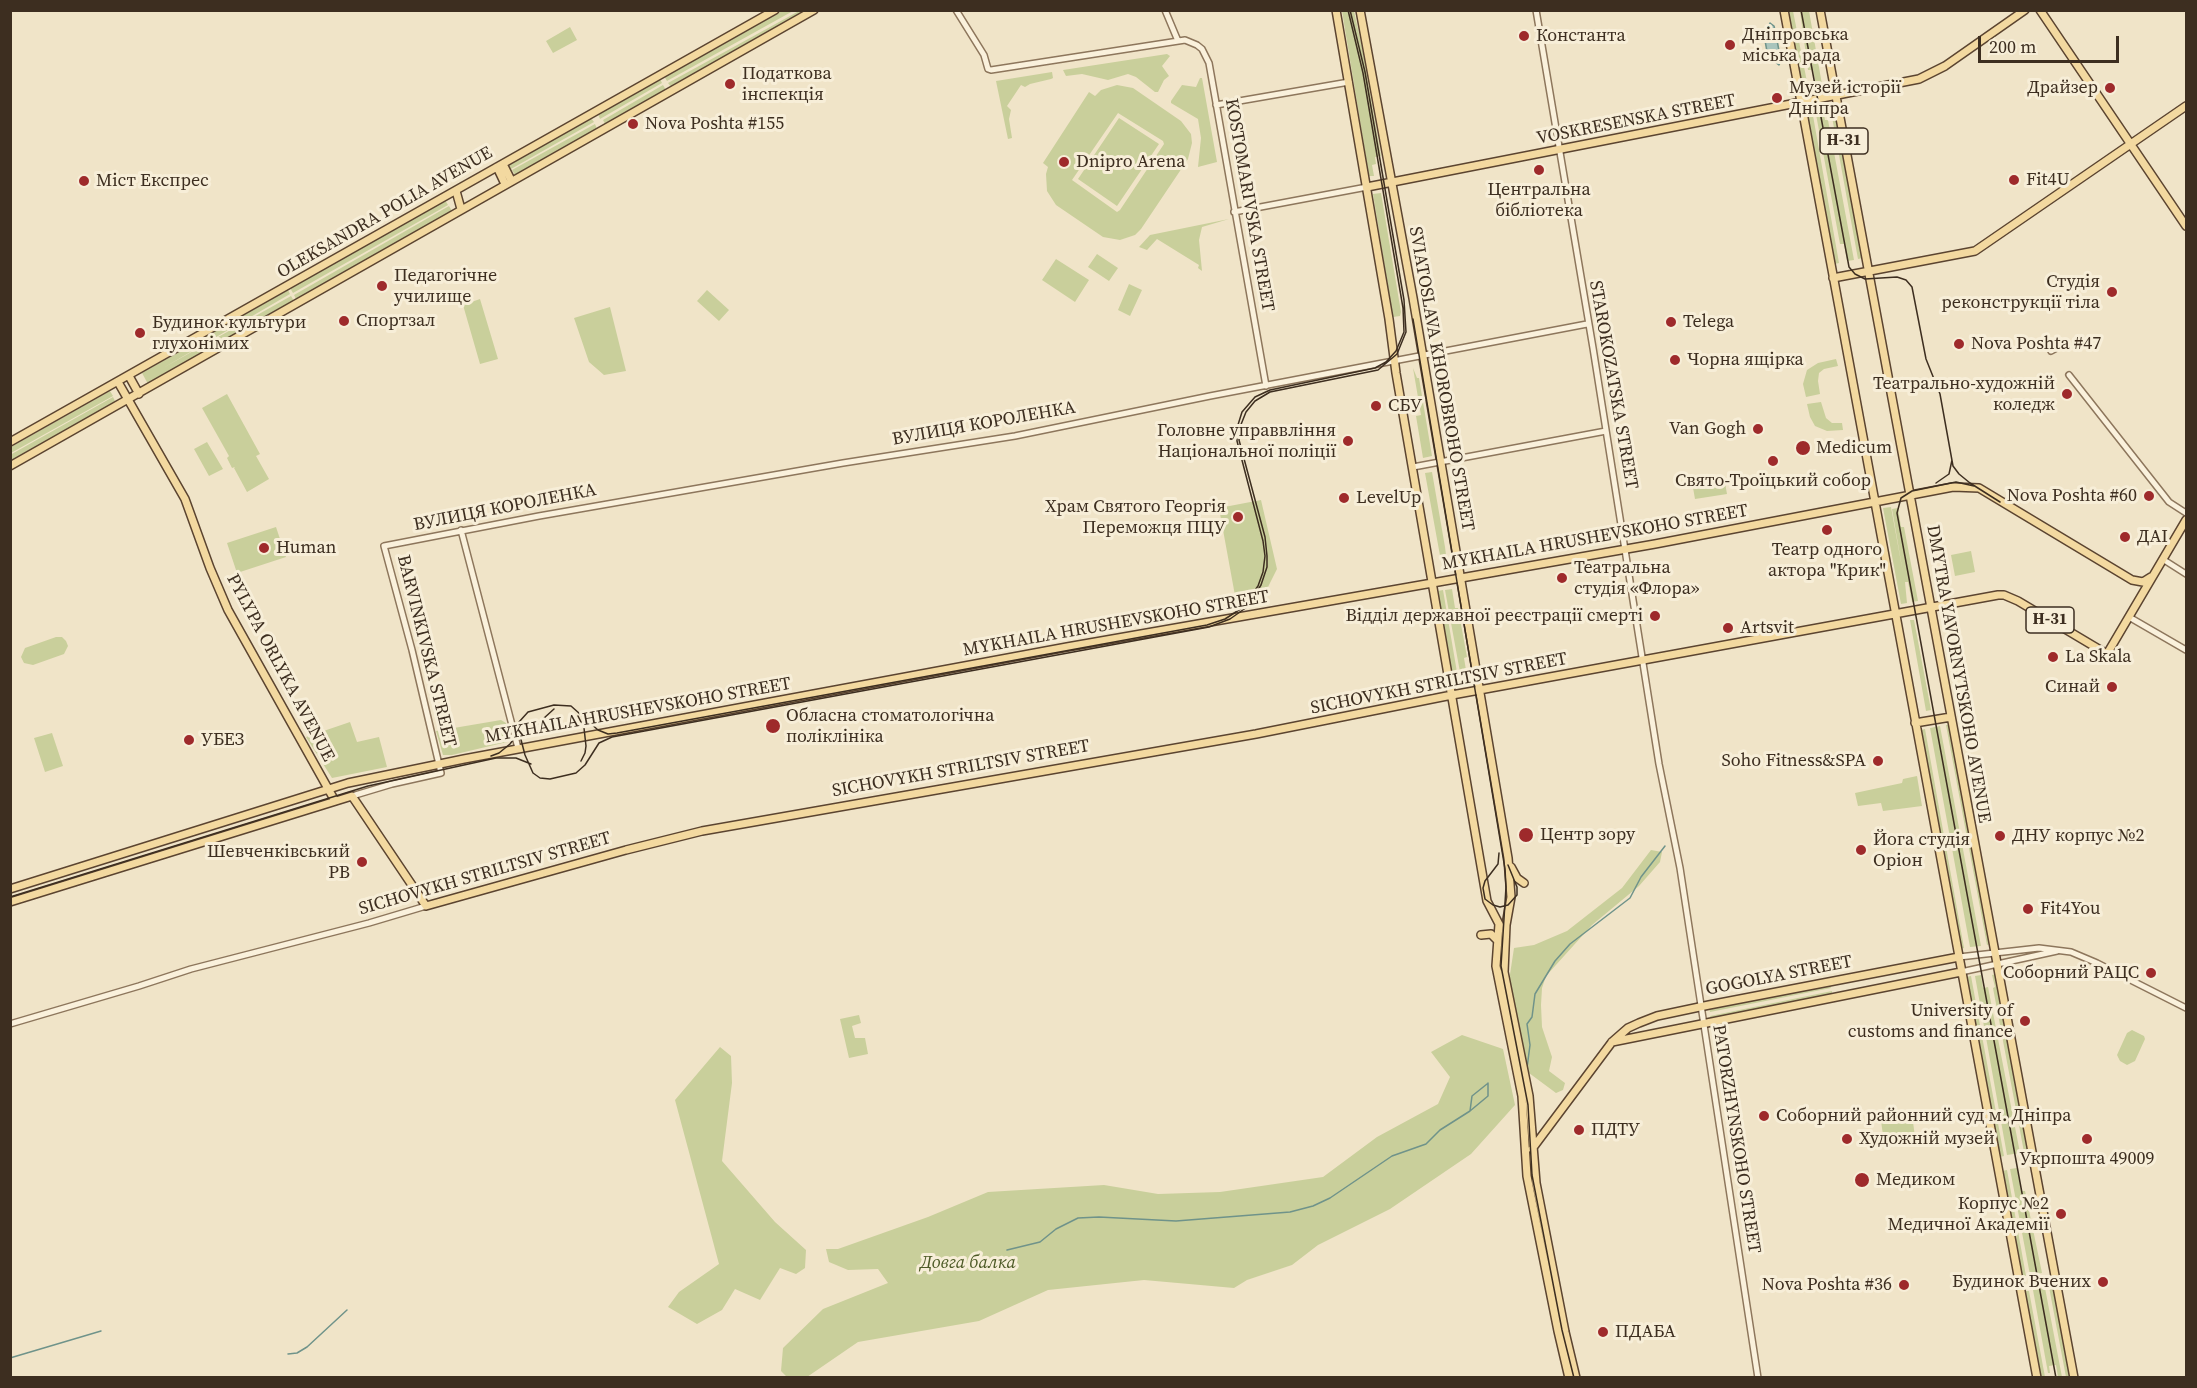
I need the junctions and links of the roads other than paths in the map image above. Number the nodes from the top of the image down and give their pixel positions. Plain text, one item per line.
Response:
1 (775, 10) edge
2 (814, 10) edge
3 (956, 10) edge
4 (1165, 10) edge
5 (1336, 10) edge
6 (1360, 10) edge
7 (1536, 10) edge
8 (1784, 10) edge
9 (1820, 10) edge
10 (2025, 10) edge
11 (2040, 10) edge
12 (1182, 40) junction
13 (1349, 82) junction
14 (1835, 97) junction
15 (1801, 103) junction
16 (1216, 105) junction
17 (2187, 106) edge
18 (2131, 144) junction
19 (1558, 151) junction
20 (500, 165) junction
21 (508, 182) junction
22 (1391, 183) junction
23 (1367, 187) junction
24 (456, 191) junction
25 (461, 209) junction
26 (1234, 212) junction
27 (2187, 226) edge
28 (1869, 271) junction
29 (1833, 278) junction
30 (1587, 324) junction
31 (2062, 345) dead end
32 (2051, 351) dead end
33 (1423, 355) junction
34 (1394, 361) junction
35 (2069, 375) dead end
36 (129, 376) junction
37 (118, 382) junction
38 (1266, 386) junction
39 (139, 394) junction
40 (128, 400) junction
41 (1606, 431) junction
42 (10, 442) edge
43 (1441, 462) junction
44 (10, 466) edge
45 (1413, 467) junction
46 (1910, 495) junction
47 (1875, 501) junction
48 (2187, 513) edge
49 (2187, 520) edge
50 (461, 530) junction
51 (384, 546) joint
52 (1624, 549) junction
53 (2164, 560) junction
54 (2156, 574) junction
55 (2187, 574) edge
56 (1461, 578) junction
57 (2132, 580) junction
58 (1433, 583) junction
59 (2137, 603) junction
60 (1931, 607) junction
61 (1896, 614) junction
62 (2129, 617) junction
63 (2187, 650) edge
64 (1643, 661) junction
65 (1480, 690) junction
66 (1452, 695) junction
67 (1951, 717) junction
68 (1915, 723) junction
69 (519, 748) junction
70 (439, 764) junction
71 (1659, 764) joint
72 (329, 789) junction
73 (352, 796) junction
74 (335, 801) junction
75 (119, 855) junction
76 (1508, 858) junction
77 (123, 867) junction
78 (1524, 883) dead end
79 (10, 889) edge
80 (10, 902) edge
81 (426, 906) junction
82 (1502, 924) junction
83 (1481, 935) dead end
84 (1497, 940) junction
85 (2061, 950) junction
86 (1995, 954) junction
87 (1959, 957) junction
88 (1997, 963) junction
89 (1962, 972) junction
90 (1701, 1007) junction
91 (2187, 1008) edge
92 (1703, 1023) junction
93 (10, 1024) edge
94 (1512, 1030) junction
95 (1612, 1042) junction
96 (1521, 1076) junction
97 (1531, 1119) junction
98 (1551, 1125) junction
99 (1533, 1149) junction
100 (1569, 1377) edge
101 (1576, 1377) edge
102 (1758, 1377) edge
103 (2037, 1377) edge
104 (2074, 1377) edge

1 - 20 main road, OLEKSANDRA POLIA AVENUE
2 - 21 main road, OLEKSANDRA POLIA AVENUE
3 - 12 street
4 - 12 street
5 - 13 main road, SVIATOSLAVA KHOROBROHO STREET
6 - 22 main road, SVIATOSLAVA KHOROBROHO STREET
7 - 19 street, STAROKOZATSKA STREET
8 - 15 main road, Н-31
9 - 14 main road, DMYTRA YAVORNYTSKOHO AVENUE / Н-31
10 - 14 main road, VOSKRESENSKA STREET
11 - 18 main road
12 - 16 street, KOSTOMARIVSKA STREET
13 - 16 street
13 - 23 main road, SVIATOSLAVA KHOROBROHO STREET
14 - 15 main road, VOSKRESENSKA STREET
14 - 28 main road, DMYTRA YAVORNYTSKOHO AVENUE / Н-31
15 - 19 main road, VOSKRESENSKA STREET
15 - 29 main road, Н-31
16 - 26 street, KOSTOMARIVSKA STREET
17 - 18 main road
18 - 27 main road
18 - 28 main road
19 - 22 main road, VOSKRESENSKA STREET
19 - 30 street, STAROKOZATSKA STREET
20 - 21 main road
20 - 24 main road, OLEKSANDRA POLIA AVENUE
21 - 25 main road, OLEKSANDRA POLIA AVENUE
22 - 23 main road, VOSKRESENSKA STREET
22 - 33 main road, SVIATOSLAVA KHOROBROHO STREET
23 - 26 street, VOSKRESENSKA STREET
23 - 34 main road, SVIATOSLAVA KHOROBROHO STREET
24 - 25 main road
24 - 36 main road, OLEKSANDRA POLIA AVENUE
25 - 39 main road, OLEKSANDRA POLIA AVENUE
26 - 38 street, KOSTOMARIVSKA STREET
28 - 29 main road
28 - 46 main road, DMYTRA YAVORNYTSKOHO AVENUE / Н-31
29 - 47 main road, Н-31
30 - 33 street, ВУЛИЦЯ КОРОЛЕНКА
30 - 41 street, STAROKOZATSKA STREET
31 - 32 street
33 - 34 street, ВУЛИЦЯ КОРОЛЕНКА
33 - 43 main road, SVIATOSLAVA KHOROBROHO STREET
34 - 38 street, ВУЛИЦЯ КОРОЛЕНКА
34 - 45 main road, SVIATOSLAVA KHOROBROHO STREET
35 - 48 street
36 - 37 main road, OLEKSANDRA POLIA AVENUE
36 - 39 main road
37 - 40 main road, PYLYPA ORLYKA AVENUE
37 - 42 main road, OLEKSANDRA POLIA AVENUE
38 - 50 street, ВУЛИЦЯ КОРОЛЕНКА
39 - 40 main road, OLEKSANDRA POLIA AVENUE
40 - 44 main road, OLEKSANDRA POLIA AVENUE
40 - 72 main road, PYLYPA ORLYKA AVENUE
41 - 43 street
41 - 52 street, STAROKOZATSKA STREET
43 - 45 street
43 - 56 main road, SVIATOSLAVA KHOROBROHO STREET
45 - 58 main road, SVIATOSLAVA KHOROBROHO STREET
46 - 47 main road, MYKHAILA HRUSHEVSKOHO STREET
46 - 57 main road, MYKHAILA HRUSHEVSKOHO STREET
46 - 60 main road, DMYTRA YAVORNYTSKOHO AVENUE
47 - 52 main road, MYKHAILA HRUSHEVSKOHO STREET
47 - 61 main road, Н-31
49 - 53 main road, Н-31
50 - 51 street, ВУЛИЦЯ КОРОЛЕНКА
50 - 69 street
51 - 70 street, BARVINKIVSKA STREET
52 - 56 main road, MYKHAILA HRUSHEVSKOHO STREET
52 - 64 street, STAROKOZATSKA STREET
53 - 54 main road, Н-31
53 - 55 street
54 - 57 main road
54 - 59 main road, Н-31
56 - 58 main road, MYKHAILA HRUSHEVSKOHO STREET
56 - 65 main road, SVIATOSLAVA KHOROBROHO STREET
57 - 59 main road
58 - 66 main road, SVIATOSLAVA KHOROBROHO STREET
58 - 69 main road, MYKHAILA HRUSHEVSKOHO STREET
59 - 62 main road, Н-31
60 - 61 main road, SICHOVYKH STRILTSIV STREET / Н-31
60 - 62 main road, Н-31
60 - 67 main road, DMYTRA YAVORNYTSKOHO AVENUE
61 - 64 main road, SICHOVYKH STRILTSIV STREET
61 - 68 main road
62 - 63 street
64 - 65 main road, SICHOVYKH STRILTSIV STREET
64 - 71 street, STAROKOZATSKA STREET
65 - 66 main road, SICHOVYKH STRILTSIV STREET
65 - 76 main road, SVIATOSLAVA KHOROBROHO STREET
66 - 81 main road, SICHOVYKH STRILTSIV STREET
66 - 82 main road, SVIATOSLAVA KHOROBROHO STREET
67 - 68 main road
67 - 86 main road, DMYTRA YAVORNYTSKOHO AVENUE
68 - 87 main road
69 - 70 main road, MYKHAILA HRUSHEVSKOHO STREET
70 - 72 main road, MYKHAILA HRUSHEVSKOHO STREET
70 - 73 street, BARVINKIVSKA STREET
71 - 90 street, PATORZHYNSKOHO STREET
72 - 74 main road, PYLYPA ORLYKA AVENUE
72 - 75 main road, MYKHAILA HRUSHEVSKOHO STREET
73 - 74 main road
73 - 81 main road
74 - 77 main road
75 - 77 main road
75 - 79 main road, MYKHAILA HRUSHEVSKOHO STREET
76 - 78 main road
76 - 82 main road, SVIATOSLAVA KHOROBROHO STREET
77 - 80 main road
81 - 93 street, SICHOVYKH STRILTSIV STREET
82 - 84 main road, SVIATOSLAVA KHOROBROHO STREET
82 - 94 main road, SVIATOSLAVA KHOROBROHO STREET
83 - 84 main road
84 - 94 main road, SVIATOSLAVA KHOROBROHO STREET
85 - 86 street
85 - 88 street
85 - 91 street
86 - 87 street
86 - 88 main road, DMYTRA YAVORNYTSKOHO AVENUE
87 - 89 main road
87 - 90 main road, GOGOLYA STREET
88 - 89 street
88 - 104 main road, DMYTRA YAVORNYTSKOHO AVENUE
89 - 92 main road, GOGOLYA STREET
89 - 103 main road
90 - 92 street, PATORZHYNSKOHO STREET
90 - 95 main road, GOGOLYA STREET
92 - 95 main road, GOGOLYA STREET
92 - 102 street, PATORZHYNSKOHO STREET
94 - 96 main road
95 - 98 main road, GOGOLYA STREET
96 - 97 main road
96 - 100 main road
97 - 98 main road
97 - 99 main road
98 - 99 main road, GOGOLYA STREET
99 - 101 main road

